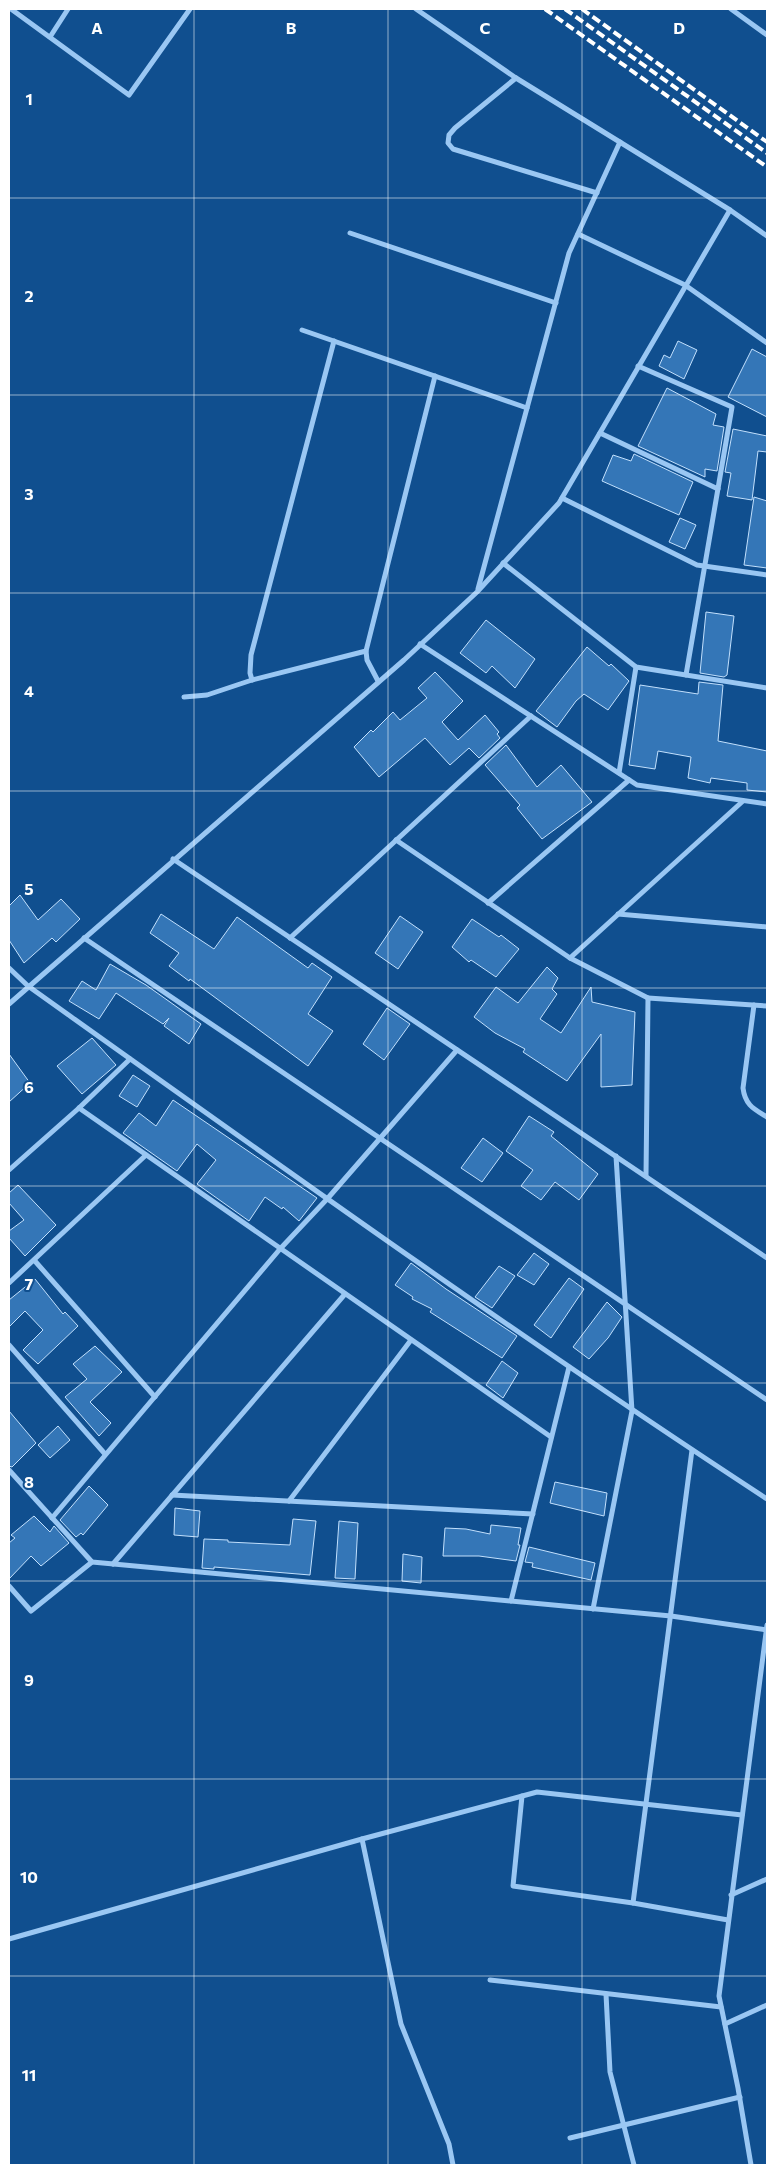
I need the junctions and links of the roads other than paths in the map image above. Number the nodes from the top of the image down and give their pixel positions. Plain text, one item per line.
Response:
1 (11, 9) edge
2 (68, 9) edge
3 (190, 9) edge
4 (416, 9) edge
5 (731, 9) edge
6 (767, 35) edge
7 (50, 37) junction
8 (516, 78) junction
9 (620, 142) junction
10 (597, 193) junction
11 (730, 210) junction
12 (350, 233) dead end
13 (578, 234) junction
14 (767, 236) edge
15 (685, 285) junction
16 (556, 303) junction
17 (302, 330) dead end
18 (334, 341) junction
19 (767, 343) edge
20 (638, 366) junction
21 (434, 376) junction
22 (527, 408) junction
23 (600, 433) junction
24 (718, 489) junction
25 (562, 498) junction
26 (503, 564) junction
27 (704, 566) junction
28 (767, 575) edge
29 (477, 592) junction
30 (420, 644) junction
31 (366, 651) junction
32 (636, 667) junction
33 (686, 675) junction
34 (252, 680) junction
35 (378, 681) junction
36 (767, 688) edge
37 (184, 697) dead end
38 (530, 716) junction
39 (618, 773) junction
40 (629, 780) junction
41 (742, 801) junction
42 (767, 804) edge
43 (396, 840) junction
44 (173, 859) junction
45 (488, 903) junction
46 (618, 914) junction
47 (767, 927) edge
48 (84, 938) junction
49 (290, 938) junction
50 (570, 958) junction
51 (9, 968) edge
52 (28, 986) junction
53 (648, 998) junction
54 (9, 1004) edge
55 (754, 1005) junction
56 (767, 1006) edge
57 (457, 1050) junction
58 (130, 1059) junction
59 (80, 1108) junction
60 (767, 1117) edge
61 (379, 1137) junction
62 (146, 1155) junction
63 (616, 1156) junction
64 (9, 1170) edge
65 (646, 1176) junction
66 (328, 1198) junction
67 (280, 1248) junction
68 (767, 1258) edge
69 (34, 1260) junction
70 (9, 1283) edge
71 (345, 1294) junction
72 (627, 1305) junction
73 (411, 1340) junction
74 (9, 1345) edge
75 (568, 1366) junction
76 (155, 1397) junction
77 (767, 1400) edge
78 (632, 1410) junction
79 (551, 1437) junction
80 (692, 1450) junction
81 (105, 1454) junction
82 (9, 1470) edge
83 (172, 1495) junction
84 (767, 1500) edge
85 (289, 1501) junction
86 (533, 1514) junction
87 (52, 1518) junction
88 (92, 1562) junction
89 (113, 1564) junction
90 (9, 1586) edge
91 (511, 1601) junction
92 (593, 1609) junction
93 (671, 1616) junction
94 (767, 1628) edge
95 (522, 1796) junction
96 (646, 1804) junction
97 (742, 1815) junction
98 (362, 1839) junction
99 (767, 1879) edge
100 (732, 1895) junction
101 (633, 1903) junction
102 (728, 1920) junction
103 (9, 1939) edge
104 (490, 1980) dead end
105 (606, 1994) junction
106 (767, 2006) edge
107 (721, 2007) junction
108 (725, 2024) junction
109 (740, 2097) junction
110 (624, 2123) junction
111 (570, 2138) dead end
112 (453, 2165) edge
113 (634, 2165) edge
114 (751, 2165) edge

1 - 7 street
2 - 7 street
3 - 7 street
4 - 8 street
5 - 6 street
8 - 9 street
8 - 10 street
9 - 10 street
9 - 11 street
10 - 13 street
11 - 14 street
11 - 15 street
12 - 16 street
13 - 15 street
13 - 16 street
15 - 19 street
15 - 20 street
16 - 22 street
17 - 18 street
18 - 21 street
18 - 34 street
20 - 23 street
20 - 24 street
21 - 22 street
21 - 31 street
22 - 29 street
23 - 24 street
23 - 25 street
24 - 27 street
25 - 26 street
25 - 27 street
26 - 29 street
26 - 32 street
27 - 28 street
27 - 33 street
29 - 30 street
30 - 35 street
30 - 38 street
31 - 34 street
31 - 35 street
32 - 33 street
32 - 39 street
33 - 36 street
34 - 37 street
35 - 44 street
38 - 39 street
38 - 43 street
39 - 40 street
40 - 41 street
40 - 45 street
41 - 42 street
41 - 46 street
43 - 45 street
43 - 49 street
44 - 48 street
44 - 49 street
45 - 50 street
46 - 47 street
46 - 50 street
48 - 52 street
48 - 61 street
49 - 57 street
50 - 53 street
51 - 52 street
52 - 54 street
52 - 58 street
53 - 55 street
53 - 65 street
55 - 56 street
55 - 60 street
57 - 61 street
57 - 63 street
58 - 59 street
58 - 66 street
59 - 62 street
59 - 64 street
61 - 66 street
61 - 72 street
62 - 67 street
62 - 69 street
63 - 65 street
63 - 72 street
65 - 68 street
66 - 67 street
66 - 75 street
67 - 71 street
67 - 76 street
69 - 70 street
69 - 76 street
71 - 73 street
71 - 83 street
72 - 77 street
72 - 78 street
73 - 79 street
73 - 85 street
74 - 81 street
75 - 78 street
75 - 79 street
76 - 81 street
78 - 80 street
78 - 92 street
79 - 86 street
80 - 84 street
80 - 93 street
81 - 87 street
82 - 87 street
83 - 85 street
83 - 89 street
85 - 86 street
86 - 91 street
87 - 88 street
88 - 89 street
88 - 90 street
89 - 91 street
91 - 92 street
92 - 93 street
93 - 94 street
93 - 96 street
94 - 97 street
95 - 96 street
95 - 98 street
95 - 101 street
96 - 97 street
96 - 101 street
97 - 100 street
98 - 103 street
98 - 112 street
99 - 100 street
100 - 102 street
101 - 102 street
102 - 107 street
104 - 105 street
105 - 107 street
105 - 110 street
106 - 108 street
107 - 108 street
108 - 109 street
109 - 110 street
109 - 114 street
110 - 111 street
110 - 113 street

